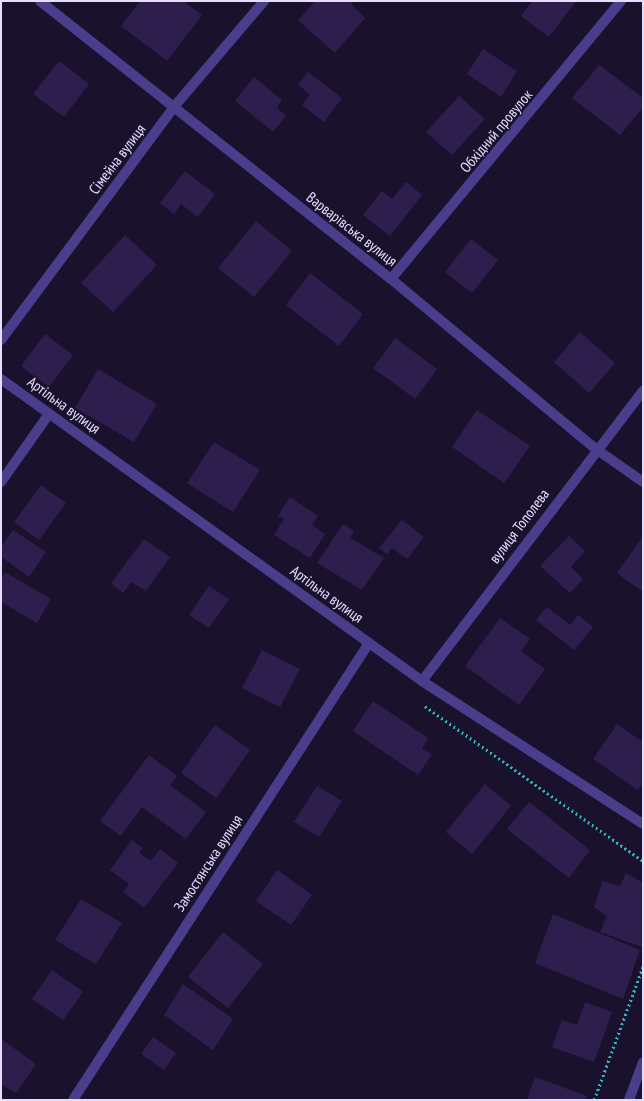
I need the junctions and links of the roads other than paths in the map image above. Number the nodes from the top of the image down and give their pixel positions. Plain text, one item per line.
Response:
1 (40, 1) edge
2 (264, 1) edge
3 (622, 1) edge
4 (174, 108) junction
5 (391, 279) junction
6 (1, 340) edge
7 (1, 379) edge
8 (643, 391) edge
9 (49, 414) junction
10 (596, 449) junction
11 (1, 482) edge
12 (643, 482) edge
13 (369, 643) junction
14 (422, 681) junction
15 (643, 824) edge
16 (643, 1062) edge
17 (73, 1100) edge
18 (629, 1100) edge

1 - 4 street, Варварівська вулиця
2 - 4 street, Сімейна вулиця
3 - 5 street, Обхідний провулок
4 - 5 street, Варварівська вулиця
4 - 6 street, Сімейна вулиця
5 - 10 street, Варварівська вулиця
7 - 9 street, Артільна вулиця
8 - 10 street, вулиця Тополева
9 - 11 street
9 - 13 street, Артільна вулиця
10 - 12 street, Варварівська вулиця
10 - 14 street, вулиця Тополева
13 - 14 street, Артільна вулиця
13 - 17 street, Замостянська вулиця
14 - 15 street, Артільна вулиця
16 - 18 street

